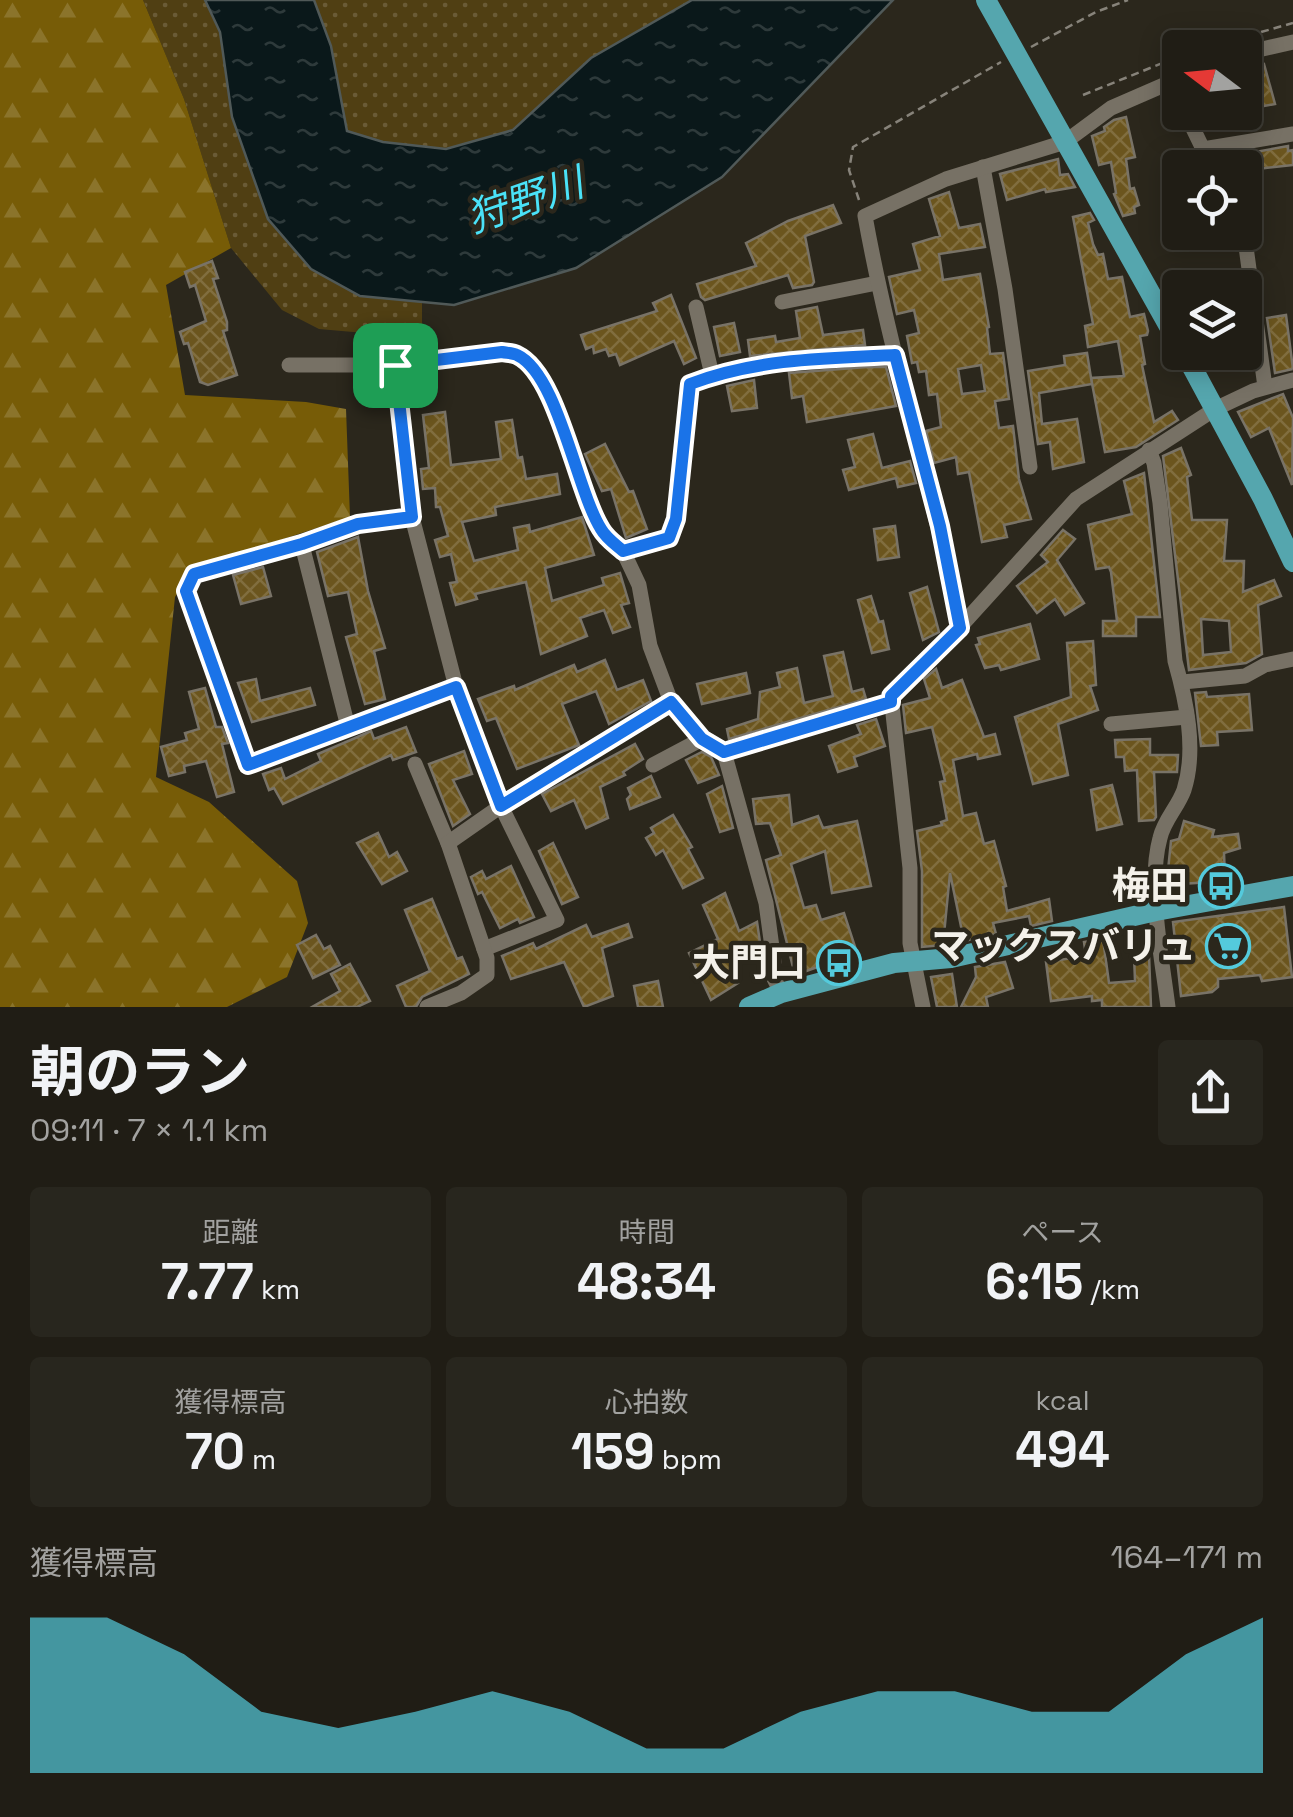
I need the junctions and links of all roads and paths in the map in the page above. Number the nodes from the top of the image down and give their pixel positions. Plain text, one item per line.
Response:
1 (986, 0) edge
2 (1128, 0) edge
3 (1293, 42) edge
4 (1029, 48) dead end
5 (1262, 49) edge
6 (1012, 57) dead end
7 (1162, 63) edge
8 (1162, 86) edge
9 (1083, 95) dead end
10 (1194, 130) edge
11 (1293, 134) edge
12 (1066, 142) junction
13 (1204, 149) joint
14 (983, 167) junction
15 (865, 216) junction
16 (1246, 250) edge
17 (877, 283) junction
18 (782, 302) dead end
19 (696, 307) dead end
20 (1162, 313) edge
21 (895, 355) junction
22 (289, 365) dead end
23 (395, 365) junction
24 (1194, 370) edge
25 (712, 376) junction
26 (1293, 380) edge
27 (1265, 387) junction
28 (1215, 409) junction
29 (1149, 450) junction
30 (1030, 467) dead end
31 (412, 517) junction
32 (302, 544) junction
33 (623, 551) junction
34 (1293, 562) edge
35 (960, 628) junction
36 (1293, 659) edge
37 (1183, 682) junction
38 (456, 687) junction
39 (671, 702) junction
40 (891, 702) junction
41 (1187, 717) junction
42 (1111, 724) dead end
43 (348, 727) junction
44 (702, 739) junction
45 (724, 752) junction
46 (415, 764) dead end
47 (653, 765) dead end
48 (501, 806) junction
49 (448, 844) junction
50 (1293, 886) edge
51 (1156, 911) junction
52 (484, 950) junction
53 (913, 959) junction
54 (464, 990) junction
55 (781, 993) junction
56 (427, 1007) edge
57 (472, 1007) edge
58 (749, 1007) edge
59 (923, 1007) edge
60 (1168, 1007) edge

1 - 12 main road
2 - 4 path
3 - 5 street
6 - 15 path
7 - 9 path
8 - 12 street
10 - 13 street
11 - 13 street
12 - 14 street
12 - 20 main road
14 - 15 street
14 - 30 street
15 - 17 street
16 - 27 street
17 - 18 street
17 - 21 street
19 - 25 street
21 - 25 street
21 - 35 street
22 - 23 street
23 - 31 street
23 - 33 street
24 - 28 main road
25 - 33 street
26 - 27 street
27 - 28 street
28 - 29 street
28 - 34 main road
29 - 35 street
29 - 37 street
31 - 32 street
31 - 38 street
32 - 43 street
32 - 43 street
33 - 39 street
35 - 40 street
36 - 37 street
37 - 41 street
38 - 43 street
38 - 48 street
39 - 44 street
39 - 48 street
40 - 45 street
40 - 53 street
41 - 42 street
41 - 51 street
44 - 45 street
44 - 47 street
45 - 55 street
46 - 49 street
48 - 49 street
48 - 52 street
49 - 52 street
50 - 51 main road
51 - 53 main road
51 - 60 street
52 - 54 street
53 - 55 main road
53 - 59 street
54 - 56 street
54 - 57 street
55 - 58 main road

